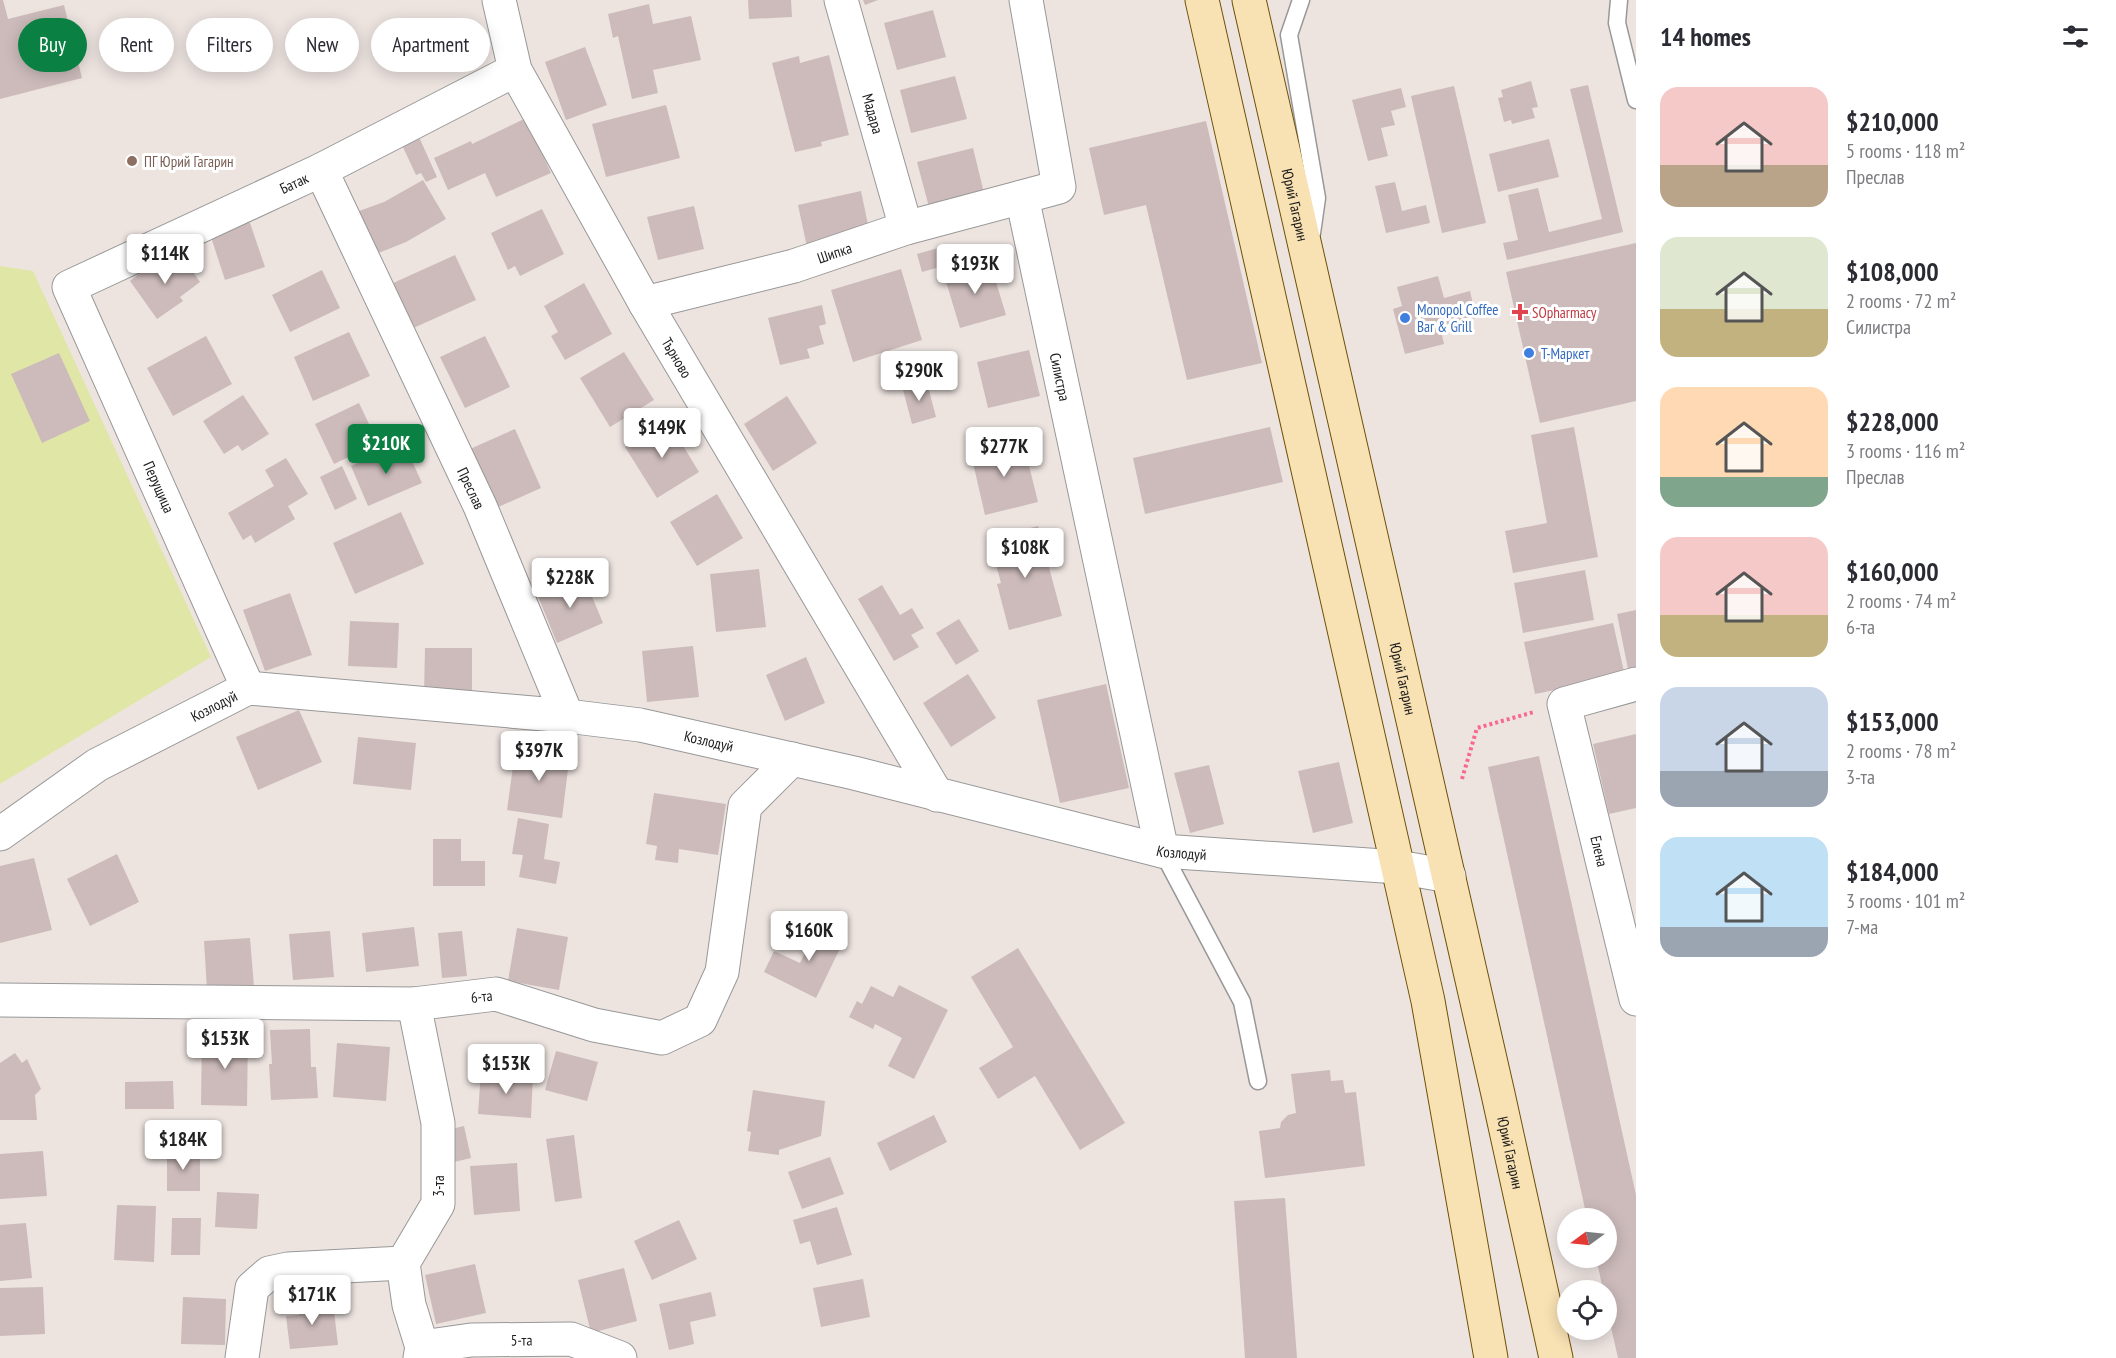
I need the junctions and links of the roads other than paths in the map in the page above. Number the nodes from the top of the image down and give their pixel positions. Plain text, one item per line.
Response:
1 (499, 0) edge
2 (841, 0) edge
3 (1026, 0) edge
4 (1202, 0) edge
5 (1249, 0) edge
6 (1301, 0) edge
7 (1619, 0) edge
8 (515, 70) junction
9 (1636, 100) edge
10 (321, 170) junction
11 (1022, 197) junction
12 (906, 228) junction
13 (1308, 261) junction
14 (69, 287) joint
15 (645, 303) junction
16 (1636, 684) edge
17 (248, 688) junction
18 (567, 716) junction
19 (792, 759) junction
20 (938, 795) junction
21 (0, 834) edge
22 (1162, 851) junction
23 (1398, 867) junction
24 (1449, 876) junction
25 (1636, 999) edge
26 (0, 1000) edge
27 (414, 1004) junction
28 (1258, 1081) dead end
29 (403, 1263) junction
30 (421, 1352) edge
31 (242, 1358) edge
32 (620, 1358) edge
33 (1491, 1358) edge
34 (1556, 1358) edge

1 - 8 street, Търново
2 - 12 street, Мадара
3 - 11 street
4 - 23 street
5 - 13 street, Юрий Гагарин
6 - 13 lane
7 - 9 lane
8 - 10 street, Батак
8 - 15 street, Търново
10 - 14 street, Батак
10 - 18 street, Преслав
11 - 12 street, Шипка
11 - 22 street, Силистра
12 - 15 street, Шипка
13 - 24 street, Юрий Гагарин
14 - 17 street, Перущица
15 - 20 street, Търново
16 - 25 street, Елена
17 - 18 street, Козлодуй
17 - 21 street, Козлодуй
18 - 19 street, Козлодуй
19 - 20 street, Козлодуй
19 - 27 street, 6-та
20 - 22 street, Козлодуй
22 - 23 street, Козлодуй
22 - 28 lane
23 - 24 street, Козлодуй
23 - 33 street
24 - 34 street, Юрий Гагарин
26 - 27 street, 6-та
27 - 29 street, 3-та
29 - 30 street
29 - 31 street
30 - 32 street, 5-та

